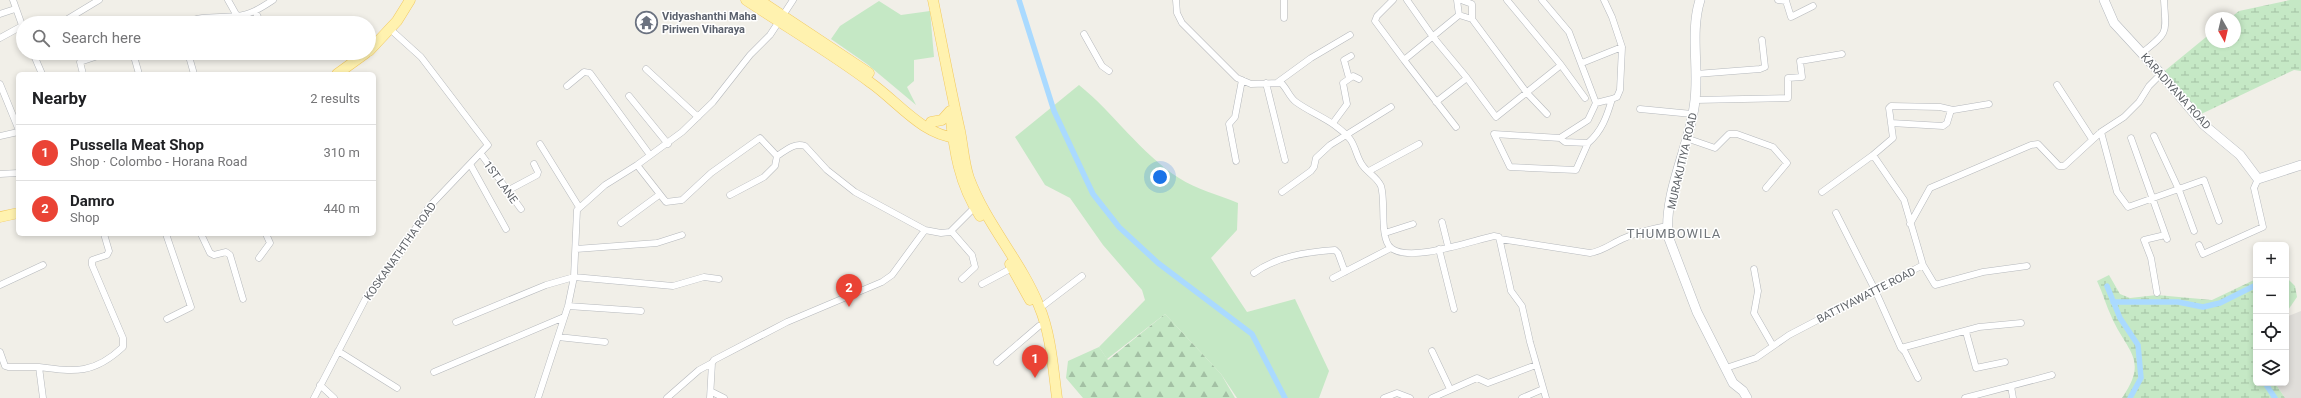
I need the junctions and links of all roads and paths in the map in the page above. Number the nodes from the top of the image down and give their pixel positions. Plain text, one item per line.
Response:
1 (13, 0) edge
2 (99, 0) edge
3 (228, 0) edge
4 (273, 0) edge
5 (410, 0) edge
6 (746, 0) edge
7 (759, 0) edge
8 (793, 0) edge
9 (933, 0) edge
10 (1176, 0) edge
11 (1284, 0) edge
12 (1393, 0) edge
13 (1407, 0) edge
14 (1457, 0) edge
15 (1461, 0) edge
16 (1507, 0) edge
17 (1542, 0) edge
18 (1604, 0) edge
19 (1702, 0) edge
20 (1778, 0) edge
21 (2104, 0) edge
22 (2164, 0) edge
23 (1475, 2) edge
24 (1813, 6) dead end
25 (15, 9) junction
26 (255, 11) junction
27 (0, 14) edge
28 (1459, 15) junction
29 (18, 16) edge
30 (73, 16) edge
31 (237, 16) joint
32 (258, 16) edge
33 (780, 18) junction
34 (1284, 18) dead end
35 (1472, 19) junction
36 (16, 30) edge
37 (390, 30) junction
38 (1084, 34) dead end
39 (1350, 35) dead end
40 (1433, 37) junction
41 (0, 38) edge
42 (1762, 40) dead end
43 (376, 44) edge
44 (1622, 47) junction
45 (2142, 53) junction
46 (1842, 54) dead end
47 (1351, 56) dead end
48 (36, 60) edge
49 (86, 60) edge
50 (135, 60) edge
51 (190, 60) edge
52 (356, 60) edge
53 (1404, 60) junction
54 (1582, 63) junction
55 (1560, 66) junction
56 (646, 69) dead end
57 (1109, 71) dead end
58 (41, 72) edge
59 (82, 72) edge
60 (138, 72) edge
61 (193, 72) edge
62 (340, 72) edge
63 (1696, 74) junction
64 (2161, 74) junction
65 (1349, 78) junction
66 (1467, 78) junction
67 (1359, 79) dead end
68 (1242, 80) junction
69 (1278, 82) junction
70 (1266, 83) junction
71 (0, 84) edge
72 (2057, 85) dead end
73 (567, 86) dead end
74 (949, 86) junction
75 (1527, 93) junction
76 (629, 96) dead end
77 (1585, 98) dead end
78 (1612, 99) junction
79 (1696, 100) junction
80 (1436, 102) junction
81 (1596, 103) junction
82 (1989, 104) dead end
83 (1391, 107) dead end
84 (1640, 109) dead end
85 (1951, 110) junction
86 (950, 111) junction
87 (1547, 114) dead end
88 (1692, 114) junction
89 (698, 117) junction
90 (931, 122) junction
91 (16, 123) edge
92 (1333, 123) junction
93 (1892, 123) junction
94 (1456, 127) dead end
95 (16, 132) edge
96 (2101, 132) junction
97 (939, 133) junction
98 (957, 135) junction
99 (1347, 135) junction
100 (0, 136) edge
101 (2154, 136) dead end
102 (1560, 138) junction
103 (1686, 138) junction
104 (2131, 138) dead end
105 (2092, 139) junction
106 (1588, 143) junction
107 (540, 144) dead end
108 (668, 144) junction
109 (1419, 144) dead end
110 (482, 154) junction
111 (650, 155) junction
112 (1873, 155) junction
113 (776, 156) junction
114 (1284, 160) dead end
115 (1236, 161) dead end
116 (957, 162) junction
117 (470, 164) junction
118 (534, 164) dead end
119 (637, 165) junction
120 (2301, 165) edge
121 (1369, 171) junction
122 (16, 173) edge
123 (0, 174) edge
124 (2258, 179) junction
125 (1766, 188) dead end
126 (2179, 190) junction
127 (508, 191) junction
128 (1282, 192) dead end
129 (1822, 192) dead end
130 (659, 195) junction
131 (730, 195) dead end
132 (2152, 200) junction
133 (977, 205) junction
134 (580, 207) junction
135 (521, 209) dead end
136 (16, 213) edge
137 (1836, 213) dead end
138 (0, 217) edge
139 (2219, 221) dead end
140 (1442, 222) dead end
141 (620, 223) dead end
142 (1413, 224) dead end
143 (1910, 224) junction
144 (1667, 226) junction
145 (506, 229) dead end
146 (925, 230) junction
147 (2194, 231) dead end
148 (952, 232) junction
149 (1385, 233) junction
150 (682, 235) dead end
151 (105, 236) edge
152 (167, 236) edge
153 (202, 236) edge
154 (267, 236) edge
155 (1500, 239) junction
156 (2199, 245) dead end
157 (1448, 246) junction
158 (1391, 248) junction
159 (576, 249) junction
160 (1440, 249) junction
161 (259, 258) dead end
162 (43, 265) dead end
163 (1923, 265) junction
164 (2027, 266) dead end
165 (1012, 268) junction
166 (1754, 269) dead end
167 (1346, 272) junction
168 (1254, 273) dead end
169 (1082, 276) dead end
170 (574, 277) junction
171 (1333, 278) dead end
172 (719, 279) dead end
173 (962, 279) dead end
174 (982, 284) dead end
175 (0, 285) edge
176 (1875, 290) junction
177 (2157, 293) dead end
178 (243, 299) dead end
179 (568, 306) junction
180 (1040, 308) junction
181 (1454, 309) dead end
182 (641, 311) dead end
183 (564, 317) junction
184 (167, 319) dead end
185 (456, 322) dead end
186 (2021, 323) dead end
187 (1039, 326) junction
188 (1966, 332) junction
189 (558, 337) junction
190 (605, 342) dead end
191 (1773, 346) junction
192 (1901, 348) junction
193 (1432, 350) dead end
194 (338, 351) junction
195 (0, 352) edge
196 (997, 362) dead end
197 (2005, 362) dead end
198 (712, 363) junction
199 (1536, 365) junction
200 (39, 367) junction
201 (1726, 368) junction
202 (434, 372) dead end
203 (2052, 375) dead end
204 (1918, 378) dead end
205 (320, 385) junction
206 (2011, 386) junction
207 (397, 388) dead end
208 (1543, 388) junction
209 (1450, 389) junction
210 (711, 395) edge
211 (43, 398) edge
212 (314, 398) edge
213 (334, 398) edge
214 (538, 398) edge
215 (667, 398) edge
216 (724, 398) edge
217 (1052, 398) edge
218 (1057, 398) edge
219 (1384, 398) edge
220 (1410, 398) edge
221 (1432, 398) edge
222 (1522, 398) edge
223 (1546, 398) edge
224 (1747, 398) edge
225 (1965, 398) edge
226 (2013, 398) edge

1 - 25 street
2 - 30 street
3 - 31 street
4 - 26 street
5 - 37 main road
6 - 33 main road
7 - 33 main road
8 - 33 street
9 - 74 main road
10 - 68 street
11 - 34 street
12 - 53 street
13 - 40 street
14 - 28 street
15 - 23 street
16 - 55 street
17 - 54 street
18 - 44 street
19 - 63 street, MURAKUTIYA ROAD
20 - 24 street
21 - 45 street, KARADIYANA ROAD
22 - 45 street
23 - 35 street
25 - 27 street
25 - 29 street
26 - 31 street
26 - 32 street
28 - 35 street
28 - 40 street
33 - 89 street
33 - 90 main road
33 - 97 main road
35 - 75 street
36 - 41 street
37 - 43 main road
37 - 110 street
38 - 57 street
39 - 69 street
40 - 53 street
40 - 66 street
42 - 63 street
44 - 54 street
44 - 78 street
45 - 64 street, KARADIYANA ROAD
46 - 79 street
47 - 65 street
48 - 58 street
49 - 59 street
50 - 60 street
51 - 61 street
52 - 62 main road
53 - 80 street
54 - 81 street
55 - 75 street
55 - 77 street
56 - 89 street
63 - 79 street, MURAKUTIYA ROAD
64 - 96 street
64 - 124 street, KARADIYANA ROAD
65 - 67 street
65 - 92 street
66 - 75 street
66 - 80 street
68 - 70 street
68 - 115 street
69 - 70 street
69 - 92 street
70 - 114 street
71 - 91 street
72 - 105 street
73 - 111 street
74 - 86 main road
74 - 98 main road
75 - 87 street
76 - 108 street
78 - 81 street
78 - 106 street
79 - 88 street, MURAKUTIYA ROAD
80 - 94 street
81 - 102 street
82 - 85 street
83 - 99 street
84 - 88 street
85 - 93 street
85 - 93 street
86 - 90 main road
86 - 98 main road
88 - 103 street, MURAKUTIYA ROAD
89 - 108 street
90 - 98 main road
92 - 99 street
93 - 112 street
95 - 100 street
96 - 105 street
96 - 132 street
97 - 98 main road
97 - 116 main road
98 - 116 main road
98 - 133 main road
99 - 121 street
99 - 128 street
101 - 126 street
102 - 106 street
102 - 106 street
103 - 125 street
103 - 144 street, MURAKUTIYA ROAD
104 - 132 street
105 - 143 street
107 - 134 street
108 - 111 street
109 - 121 street
110 - 117 street, KOSKANATHTHA ROAD
110 - 127 street, 1ST LANE
111 - 119 street
112 - 129 street
112 - 143 street
113 - 130 street
113 - 131 street
113 - 146 street
116 - 133 main road
117 - 145 street
117 - 194 street, KOSKANATHTHA ROAD
118 - 127 street
119 - 130 street
119 - 134 street
120 - 124 street
121 - 149 street
122 - 123 street
124 - 156 street
126 - 132 street
126 - 139 street
126 - 147 street
127 - 135 street, 1ST LANE
130 - 141 street
132 - 177 street
133 - 148 street
133 - 165 main road
133 - 180 main road
134 - 159 street
136 - 138 main road
137 - 176 street
140 - 157 street
142 - 149 street
143 - 163 street
144 - 155 street
144 - 201 street, MURAKUTIYA ROAD
146 - 148 street
146 - 198 street
148 - 173 street
149 - 158 street
150 - 159 street
151 - 200 street
152 - 184 street
153 - 178 street
154 - 161 street
155 - 157 street
155 - 199 street
157 - 160 street
158 - 160 street
158 - 167 street
159 - 170 street
160 - 181 street
162 - 175 street
163 - 164 street, BATTIYAWATTE ROAD
163 - 176 street, BATTIYAWATTE ROAD
165 - 174 street
165 - 187 main road
166 - 191 street
167 - 168 street
167 - 171 street
169 - 180 street
170 - 172 street
170 - 179 street
170 - 185 street
176 - 191 street, BATTIYAWATTE ROAD
176 - 192 street
179 - 182 street
179 - 183 street
180 - 218 main road
183 - 189 street
183 - 202 street
186 - 188 street
187 - 196 street
187 - 217 main road
188 - 192 street
188 - 197 street
189 - 190 street
189 - 214 street
191 - 201 street, BATTIYAWATTE ROAD
192 - 204 street
193 - 209 street
194 - 205 street, KOSKANATHTHA ROAD
194 - 207 street
195 - 200 street
198 - 210 street
198 - 215 street
199 - 208 street
199 - 209 street
200 - 211 street
201 - 224 street, MURAKUTIYA ROAD
203 - 206 street
205 - 212 street, KOSKANATHTHA ROAD
205 - 213 street
206 - 225 street
206 - 226 street
208 - 222 street
208 - 223 street
209 - 221 street
210 - 216 street
219 - 220 street

